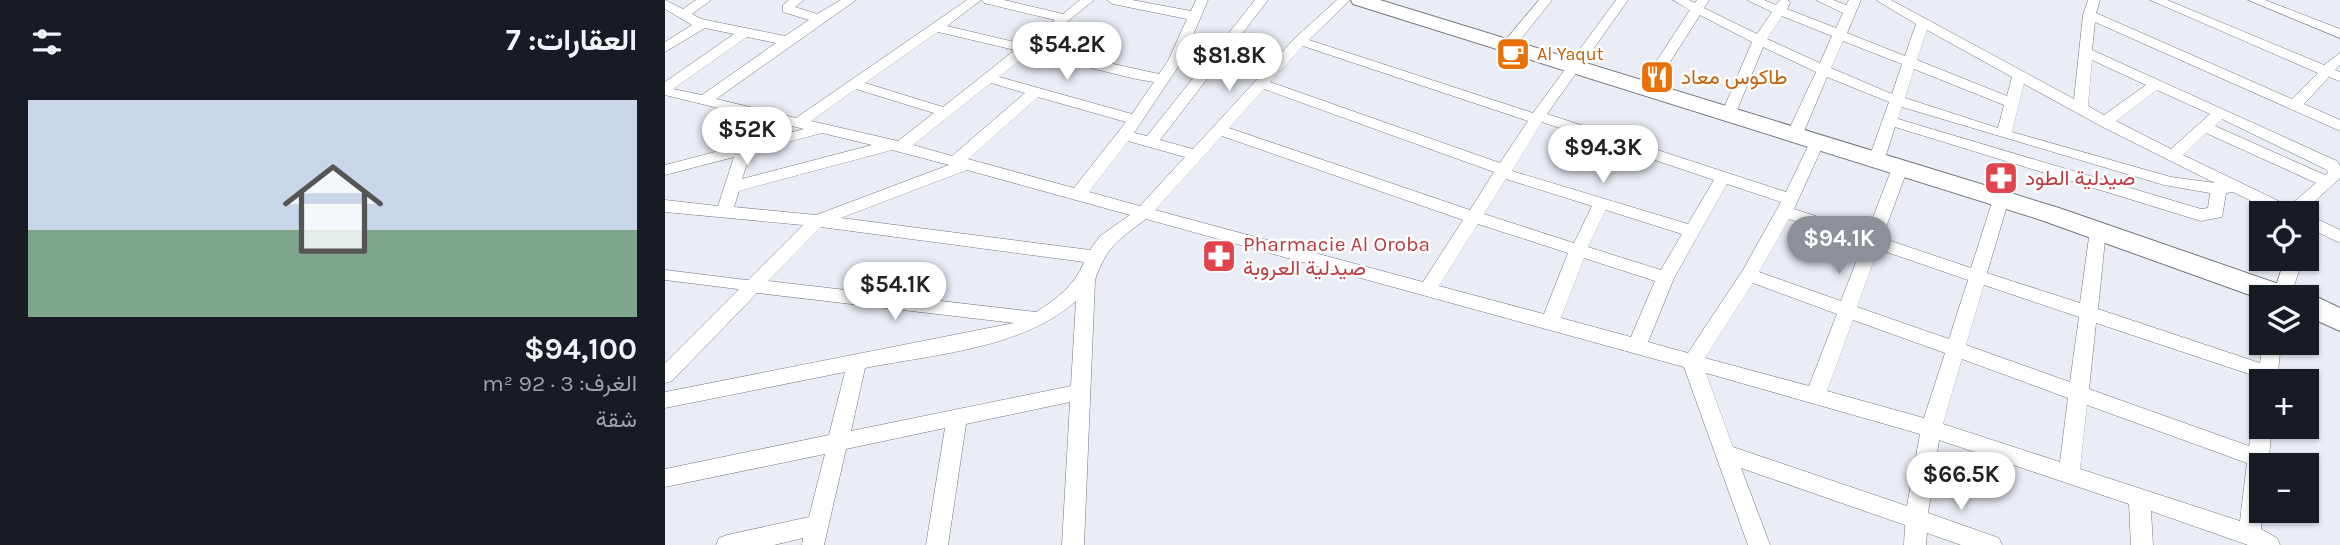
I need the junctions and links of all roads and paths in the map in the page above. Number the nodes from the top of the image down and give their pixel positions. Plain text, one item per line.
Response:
1 (705, 0) edge
2 (798, 0) edge
3 (850, 0) edge
4 (975, 0) edge
5 (988, 0) edge
6 (1088, 0) edge
7 (1113, 0) edge
8 (1202, 0) edge
9 (1262, 0) edge
10 (1345, 0) edge
11 (1360, 0) edge
12 (1546, 0) edge
13 (1622, 0) edge
14 (1679, 0) edge
15 (1753, 0) edge
16 (1822, 0) edge
17 (1882, 0) edge
18 (2094, 0) edge
19 (2156, 0) edge
20 (2254, 0) edge
21 (665, 4) edge
22 (1701, 5) edge
23 (1783, 5) edge
24 (1852, 6) edge
25 (684, 14) junction
26 (2089, 15) junction
27 (1194, 16) junction
28 (1065, 18) junction
29 (819, 19) junction
30 (704, 23) junction
31 (1923, 23) junction
32 (935, 27) junction
33 (745, 33) junction
34 (1840, 33) junction
35 (2340, 34) edge
36 (1760, 39) junction
37 (788, 41) junction
38 (1300, 41) junction
39 (1508, 46) junction
40 (665, 48) edge
41 (1027, 48) junction
42 (2086, 52) junction
43 (2340, 57) edge
44 (1910, 62) junction
45 (1572, 66) junction
46 (1823, 69) junction
47 (2325, 71) junction
48 (2019, 77) junction
49 (2340, 77) edge
50 (989, 78) junction
51 (1162, 79) junction
52 (854, 84) junction
53 (1262, 84) junction
54 (2156, 84) junction
55 (665, 90) edge
56 (1649, 91) junction
57 (1036, 92) junction
58 (705, 100) junction
59 (1896, 100) junction
60 (2012, 103) junction
61 (2294, 106) junction
62 (2080, 109) junction
63 (945, 112) junction
64 (2220, 113) junction
65 (1728, 115) junction
66 (1538, 117) junction
67 (1135, 120) junction
68 (1889, 121) junction
69 (2104, 121) junction
70 (797, 124) junction
71 (2340, 126) edge
72 (2205, 127) junction
73 (821, 129) junction
74 (1220, 130) junction
75 (2004, 134) junction
76 (1125, 135) junction
77 (1805, 140) junction
78 (1150, 142) junction
79 (896, 146) junction
80 (744, 149) junction
81 (1196, 156) junction
82 (2172, 156) junction
83 (1877, 161) junction
84 (961, 163) junction
85 (1900, 168) junction
86 (665, 170) edge
87 (1504, 171) junction
88 (1723, 178) junction
89 (2327, 182) junction
90 (732, 187) junction
91 (2225, 188) junction
92 (1077, 196) junction
93 (2001, 199) junction
94 (2258, 201) edge
95 (2313, 201) edge
96 (1601, 204) junction
97 (1787, 205) junction
98 (665, 206) edge
99 (724, 212) junction
100 (1142, 214) junction
101 (1474, 217) junction
102 (817, 220) junction
103 (2319, 227) edge
104 (2098, 230) junction
105 (1693, 231) junction
106 (2340, 237) edge
107 (1873, 240) junction
108 (1579, 251) junction
109 (1094, 257) junction
110 (665, 275) edge
111 (1749, 275) junction
112 (1976, 276) junction
113 (1665, 278) junction
114 (1086, 280) junction
115 (2251, 285) edge
116 (754, 286) junction
117 (1427, 290) junction
118 (1848, 309) junction
119 (2319, 311) edge
120 (2089, 314) junction
121 (1041, 320) junction
122 (2340, 320) edge
123 (1550, 323) junction
124 (1637, 346) junction
125 (1954, 347) junction
126 (673, 358) edge
127 (1692, 362) junction
128 (857, 363) junction
129 (2249, 371) edge
130 (665, 375) edge
131 (1080, 392) junction
132 (1815, 396) junction
133 (2079, 396) junction
134 (665, 400) edge
135 (957, 418) junction
136 (1931, 429) junction
137 (836, 442) junction
138 (1725, 453) junction
139 (2249, 455) edge
140 (2069, 474) junction
141 (665, 478) edge
142 (2139, 497) junction
143 (1916, 519) junction
144 (2250, 523) edge
145 (2249, 534) junction
146 (815, 535) edge
147 (727, 545) edge
148 (936, 545) edge
149 (1073, 545) edge
150 (1759, 545) edge
151 (1915, 545) edge
152 (1991, 545) edge
153 (2143, 545) edge
154 (2269, 545) edge

1 - 25 street
2 - 29 street
3 - 29 street
4 - 32 street
5 - 28 street
6 - 28 street
7 - 27 street
8 - 27 street
9 - 78 street
10 - 38 street
11 - 39 main road
12 - 39 street
13 - 45 street
14 - 22 street
15 - 23 street
16 - 24 street
17 - 31 street
18 - 26 street
19 - 47 street
20 - 35 street
21 - 25 street
22 - 36 street
22 - 56 street
23 - 34 street
23 - 36 street
24 - 34 street
25 - 30 street
26 - 42 street
26 - 61 street
27 - 51 street
28 - 41 street
29 - 37 street
30 - 33 street
30 - 40 street
31 - 44 street
31 - 48 street
32 - 41 street
32 - 52 street
33 - 37 street
33 - 55 street
34 - 44 street
34 - 46 street
36 - 46 street
36 - 65 street
37 - 58 street
38 - 53 street
38 - 66 street
39 - 45 main road
41 - 50 street
41 - 51 street
42 - 54 street
42 - 62 street
43 - 47 street
44 - 59 street
44 - 60 street
45 - 56 main road
45 - 66 street
46 - 59 street
46 - 77 street
47 - 49 street
47 - 61 street
48 - 60 street
48 - 62 street
50 - 57 street
50 - 63 street
51 - 67 street
52 - 63 street
52 - 70 street
53 - 74 street
53 - 87 street
54 - 64 street
54 - 69 street
55 - 58 street
56 - 65 main road
57 - 67 street
57 - 84 street
58 - 70 street
59 - 68 street
59 - 75 street
60 - 75 street
61 - 71 street
62 - 69 street
63 - 79 street
64 - 72 street
64 - 89 street
65 - 77 main road
66 - 87 street
66 - 88 street
67 - 76 street
68 - 83 street
68 - 91 street
69 - 82 street
70 - 73 street
72 - 82 street
72 - 89 street
73 - 79 street
73 - 80 street
74 - 81 street
74 - 101 street
75 - 91 street
76 - 78 street
76 - 92 street
77 - 83 main road
77 - 97 street
78 - 81 street
79 - 84 street
79 - 90 street
80 - 86 street
80 - 90 street
81 - 100 street
82 - 91 street
83 - 85 main road
84 - 92 street
84 - 102 street
85 - 93 main road
85 - 107 street
87 - 96 street
87 - 101 street
88 - 97 street
88 - 105 street
89 - 95 street
90 - 99 street
91 - 94 street
92 - 100 street
93 - 104 main road
93 - 112 street
96 - 105 street
96 - 108 street
97 - 107 street
97 - 111 street
98 - 99 street
99 - 102 street
100 - 109 street
100 - 117 street
101 - 108 street
101 - 117 street
102 - 109 street
102 - 116 street
103 - 106 street
104 - 115 main road
104 - 120 street
105 - 113 street
107 - 112 street
107 - 118 street
108 - 113 street
108 - 123 street
109 - 114 street
110 - 116 lane
111 - 118 street
111 - 127 street
112 - 120 street
112 - 125 street
113 - 124 street
114 - 121 street
114 - 131 street
116 - 121 street
116 - 126 street
117 - 123 street
118 - 125 street
118 - 132 street
119 - 122 main road
120 - 129 street
120 - 133 street
121 - 128 street
123 - 124 street
124 - 127 street
125 - 133 street
125 - 136 street
126 - 130 street
127 - 132 street
127 - 138 street
128 - 134 street
128 - 137 street
131 - 135 street
131 - 149 street
132 - 136 street
133 - 139 street
133 - 140 street
135 - 137 street
135 - 148 street
136 - 140 street
136 - 143 street
137 - 141 street
137 - 146 street
138 - 143 street
138 - 150 street
140 - 142 street
142 - 145 street
142 - 153 street
143 - 151 street
143 - 152 street
144 - 145 street
145 - 154 street
146 - 147 street

